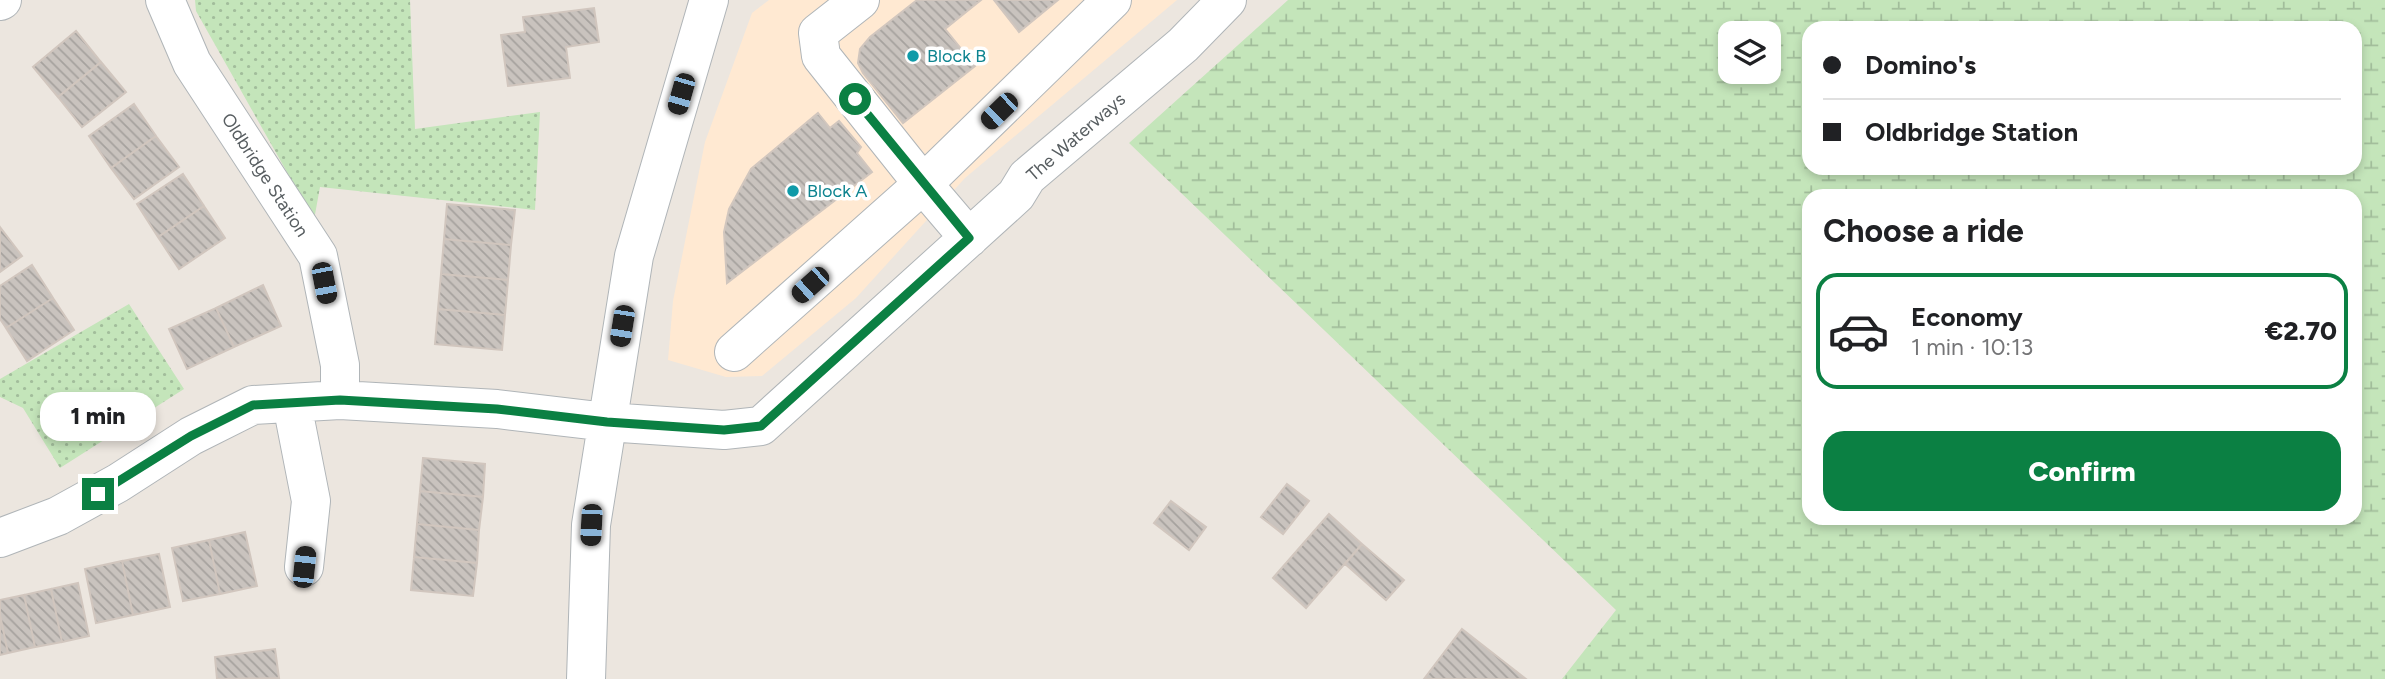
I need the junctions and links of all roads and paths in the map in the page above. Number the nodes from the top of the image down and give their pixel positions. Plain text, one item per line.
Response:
1 (165, 0) edge
2 (709, 0) edge
3 (860, 0) edge
4 (1112, 0) edge
5 (1227, 0) edge
6 (923, 184) junction
7 (969, 238) junction
8 (734, 352) dead end
9 (340, 400) junction
10 (292, 404) junction
11 (607, 422) junction
12 (0, 538) edge
13 (304, 567) dead end
14 (586, 679) edge

1 - 9 street, Oldbridge Station
2 - 11 street
3 - 6 street
4 - 6 street
5 - 7 street, The Waterways
6 - 7 street
6 - 8 street
7 - 11 street, The Waterways
9 - 10 street
9 - 11 street
10 - 12 street
10 - 13 street
11 - 14 street

